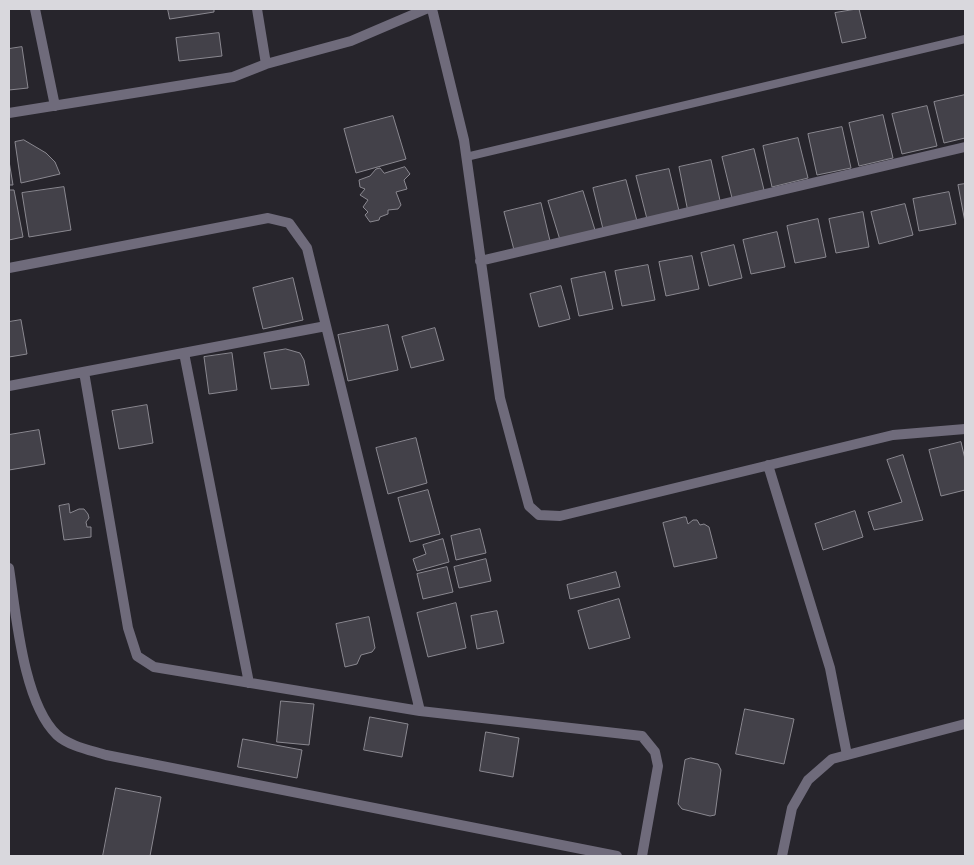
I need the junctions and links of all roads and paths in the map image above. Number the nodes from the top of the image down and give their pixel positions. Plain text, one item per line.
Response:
1 (35, 9) edge
2 (257, 9) edge
3 (426, 9) edge
4 (432, 9) edge
5 (965, 39) edge
6 (266, 64) junction
7 (55, 106) junction
8 (9, 113) edge
9 (965, 147) edge
10 (466, 157) junction
11 (480, 261) junction
12 (9, 268) edge
13 (326, 326) junction
14 (184, 353) junction
15 (84, 372) junction
16 (9, 386) edge
17 (965, 429) edge
18 (768, 465) junction
19 (9, 568) edge
20 (249, 683) junction
21 (420, 711) junction
22 (965, 724) edge
23 (847, 755) junction
24 (616, 856) edge
25 (642, 856) edge
26 (782, 856) edge

1 - 7 street
2 - 6 street
3 - 6 street
4 - 10 street
5 - 10 lane
6 - 7 street
7 - 8 street
9 - 11 street
10 - 11 street
11 - 18 street
12 - 13 street
13 - 14 street
13 - 21 street
14 - 15 street
14 - 20 street
15 - 16 street
15 - 20 street
17 - 18 street
18 - 23 street
19 - 24 street
20 - 21 street
21 - 25 street
22 - 23 street
23 - 26 street

